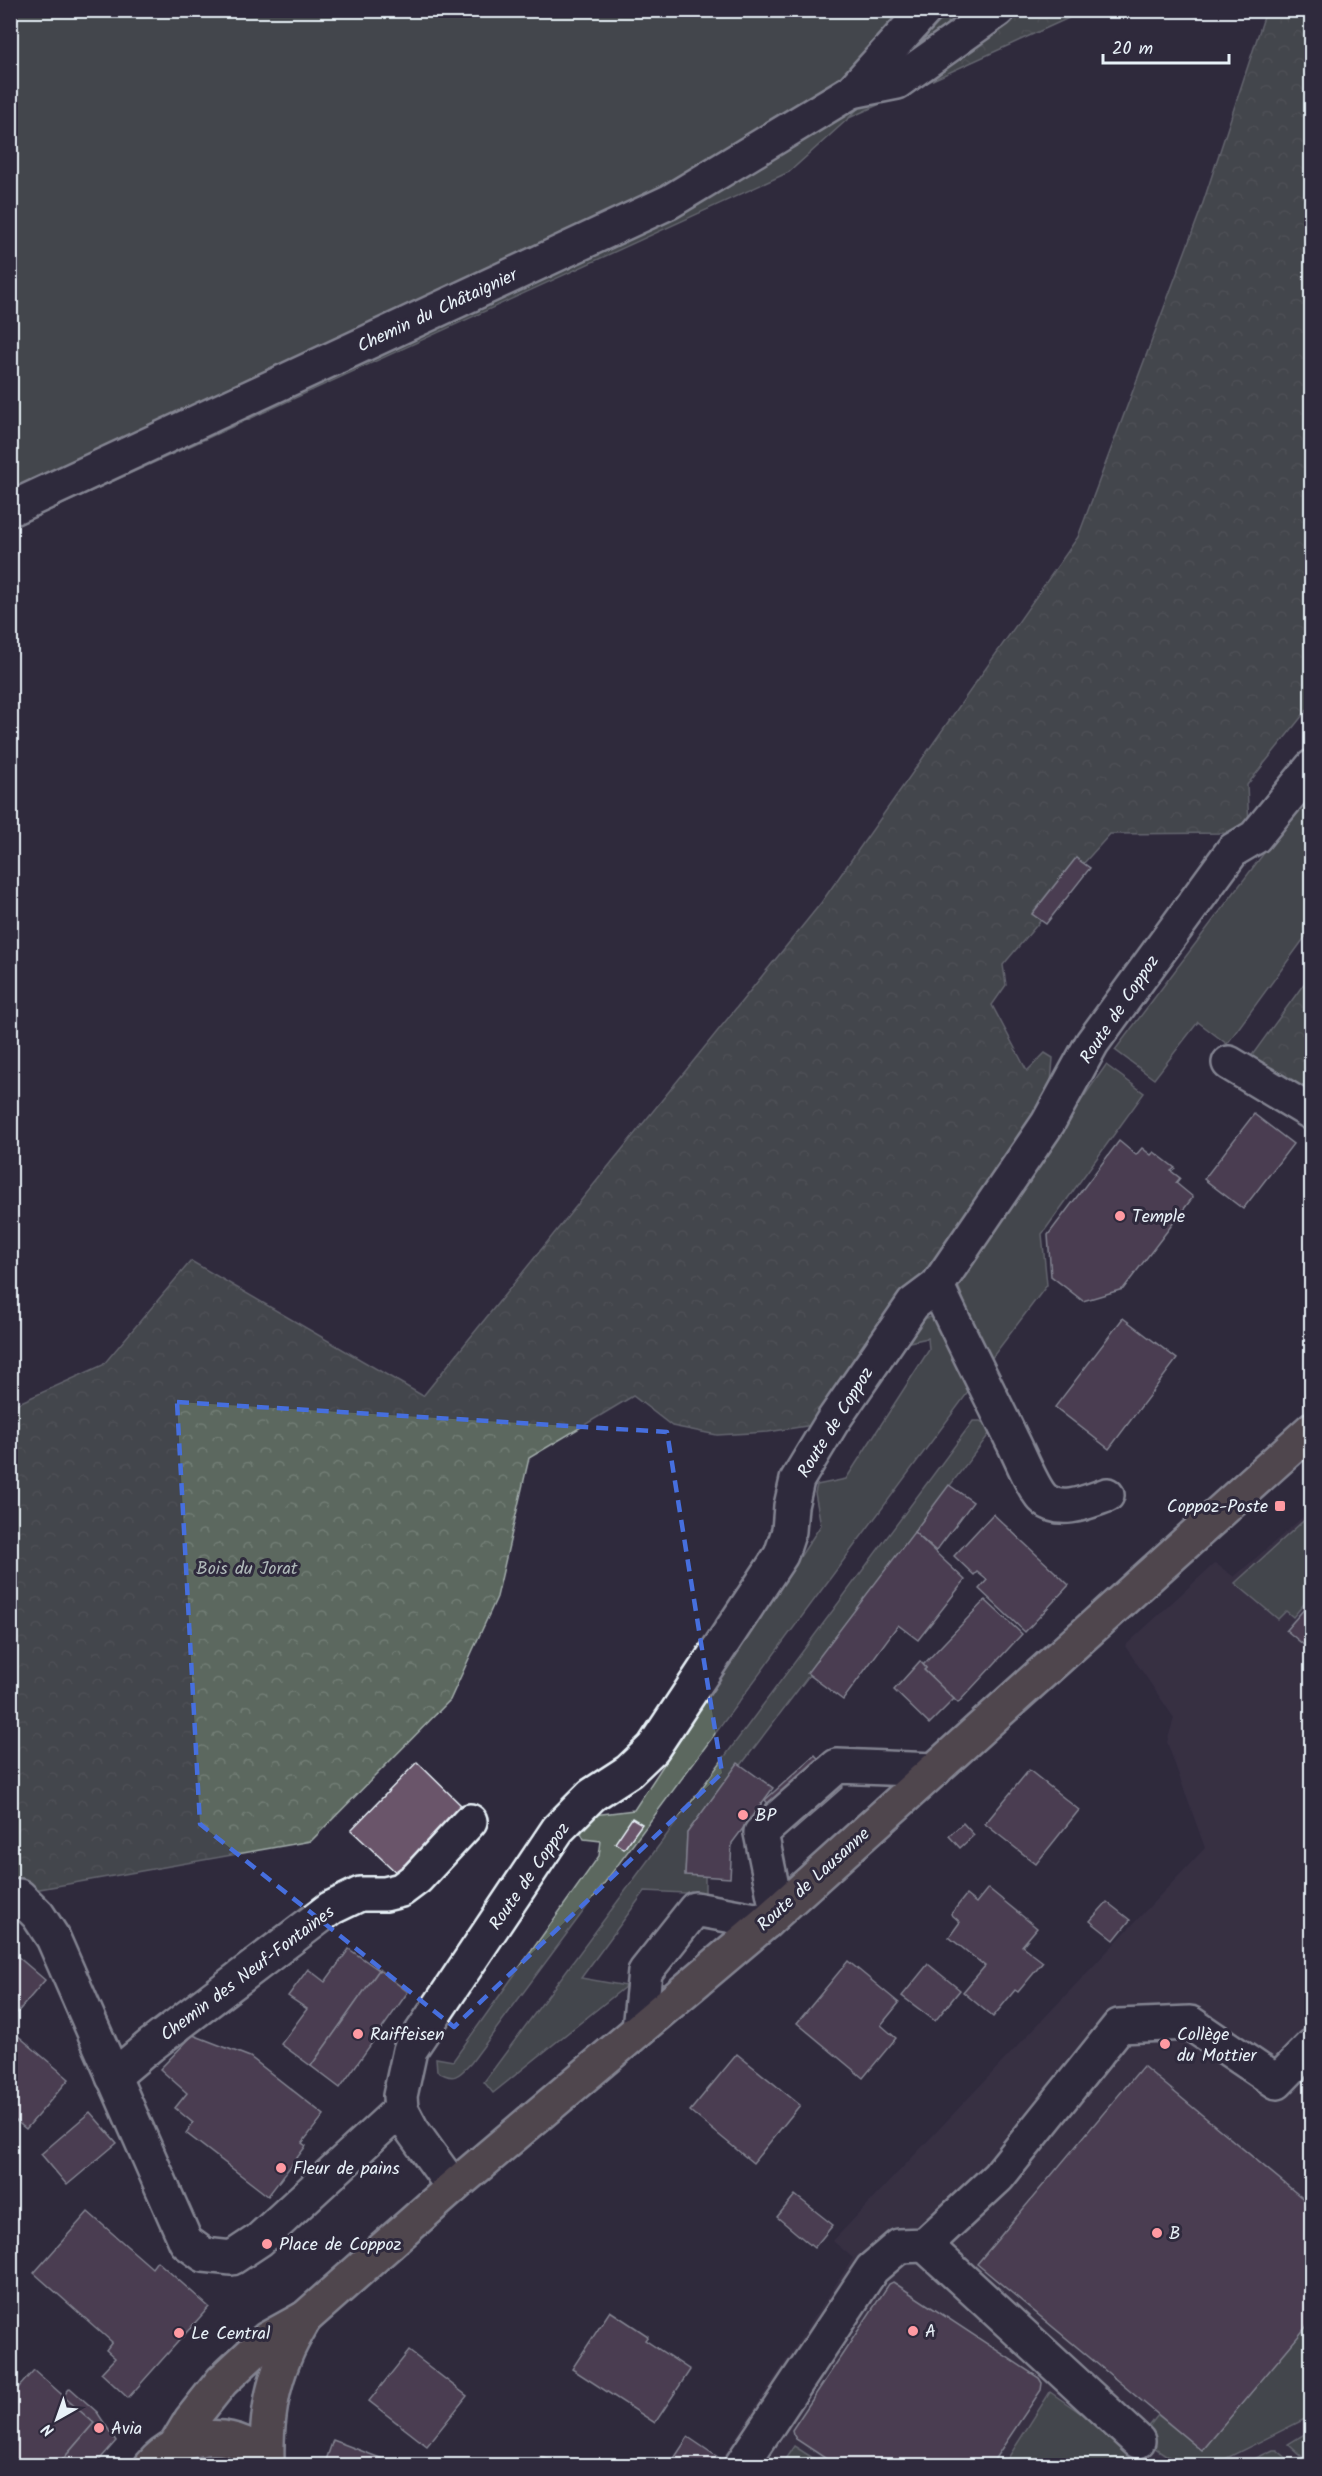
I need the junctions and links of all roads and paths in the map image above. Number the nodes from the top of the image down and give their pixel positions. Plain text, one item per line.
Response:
1 (925, 10) edge
2 (998, 10) edge
3 (852, 91) junction
4 (10, 509) edge
5 (1311, 767) edge
6 (1229, 1063) dead end
7 (1311, 1113) edge
8 (937, 1286) junction
9 (1311, 1429) edge
10 (1107, 1495) dead end
11 (935, 1770) junction
12 (470, 1821) dead end
13 (22, 1909) edge
14 (772, 1917) junction
15 (639, 2029) junction
16 (1311, 2046) edge
17 (113, 2077) junction
18 (401, 2109) junction
19 (453, 2187) junction
20 (925, 2245) junction
21 (305, 2318) junction
22 (1138, 2441) dead end
23 (176, 2445) junction
24 (268, 2464) edge
25 (151, 2466) edge
26 (741, 2466) edge

1 - 3 street, Chemin du Châtaignier
2 - 3 street, Chemin du Châtaignier
3 - 4 street, Chemin du Châtaignier
5 - 8 street, Route de Coppoz
6 - 7 street
8 - 10 street
8 - 18 street, Route de Coppoz
9 - 11 main road, Route de Lausanne
11 - 14 main road, Route de Lausanne
11 - 14 street
12 - 17 street, Chemin des Neuf-Fontaines
13 - 17 street
14 - 15 main road, Route de Lausanne
14 - 15 street
15 - 19 main road, Route de Lausanne
16 - 20 street
17 - 18 street
18 - 19 street
19 - 21 main road, Route de Lausanne
20 - 22 street
20 - 26 street
21 - 23 main road, Route de Lausanne
21 - 24 main road, Route de Lausanne
23 - 24 main road
23 - 25 main road

